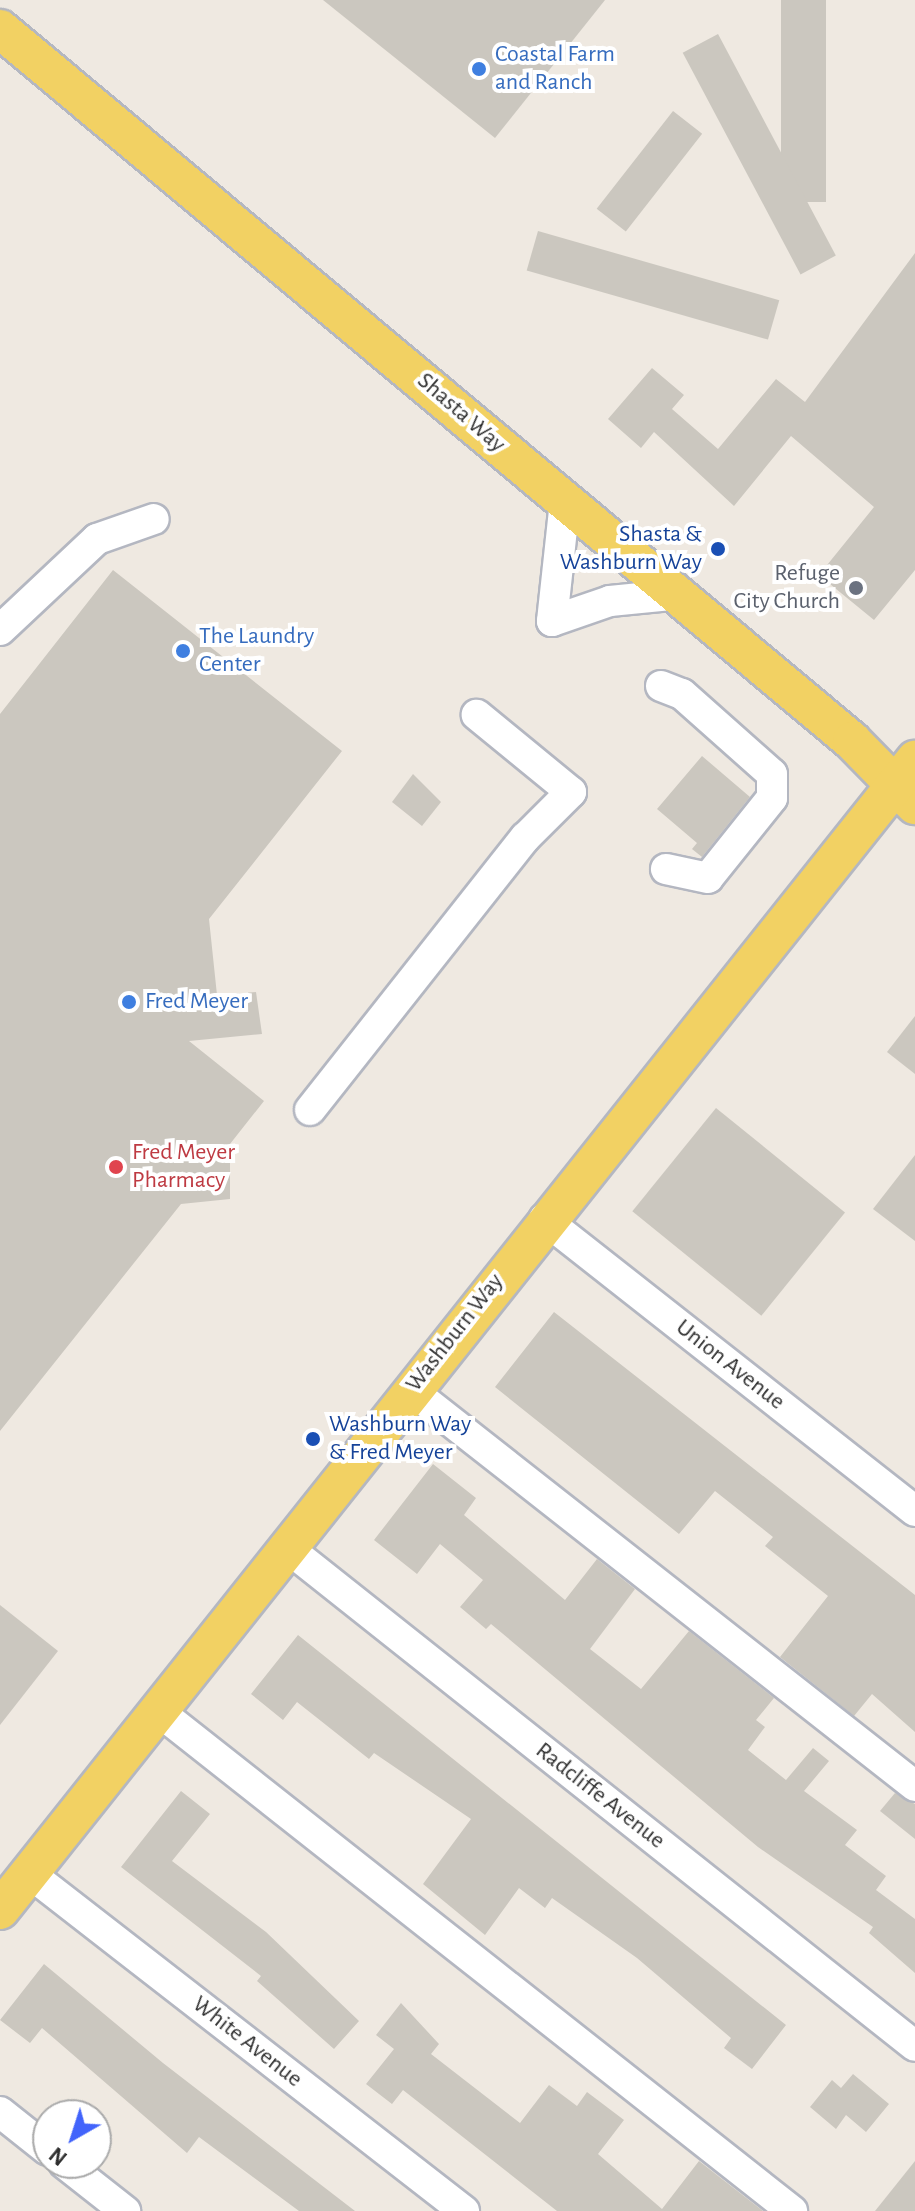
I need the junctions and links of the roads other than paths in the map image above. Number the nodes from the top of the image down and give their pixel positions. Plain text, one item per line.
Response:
1 (0, 29) edge
2 (565, 502) junction
3 (154, 519) dead end
4 (671, 595) junction
5 (0, 630) edge
6 (661, 686) dead end
7 (477, 715) dead end
8 (908, 783) edge
9 (666, 869) dead end
10 (310, 1110) dead end
11 (544, 1219) junction
12 (411, 1390) junction
13 (915, 1511) edge
14 (285, 1546) junction
15 (157, 1710) junction
16 (915, 1786) edge
17 (29, 1873) junction
18 (0, 1910) edge
19 (915, 2046) edge
20 (0, 2112) edge
21 (32, 2137) edge
22 (84, 2179) edge
23 (125, 2211) edge
24 (464, 2211) edge
25 (792, 2211) edge

1 - 2 main road, Shasta Way
2 - 4 main road, Shasta Way
2 - 4 street
3 - 5 street
4 - 8 main road, Shasta Way
6 - 9 street
7 - 10 street
8 - 11 main road, Washburn Way
11 - 12 main road, Washburn Way
11 - 13 street, Union Avenue
12 - 14 main road, Washburn Way
12 - 16 street
14 - 15 main road, Washburn Way
14 - 19 street, Radcliffe Avenue
15 - 17 main road, Washburn Way
15 - 25 street
17 - 18 main road, Washburn Way
17 - 24 street, White Avenue
20 - 21 street
22 - 23 street

